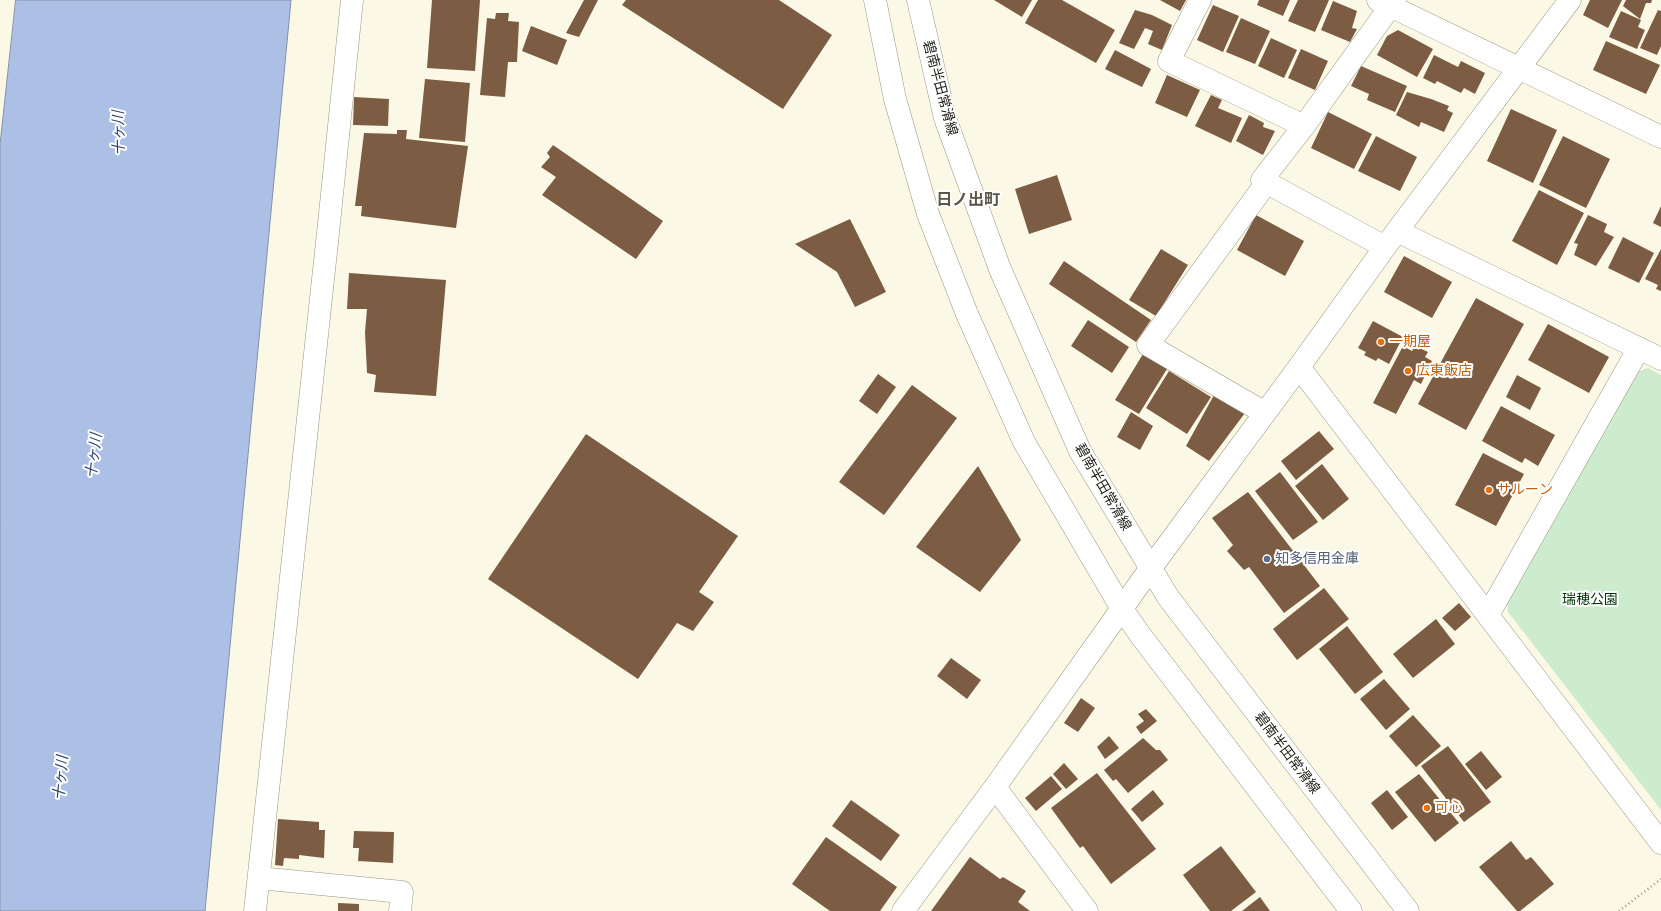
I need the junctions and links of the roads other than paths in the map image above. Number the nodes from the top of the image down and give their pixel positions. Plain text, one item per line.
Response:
1 (352, 0) edge
2 (875, 0) edge
3 (918, 0) edge
4 (1200, 0) edge
5 (1570, 0) edge
6 (1388, 2) edge
7 (1519, 68) junction
8 (1304, 126) junction
9 (1661, 137) edge
10 (1267, 182) junction
11 (1391, 239) junction
12 (1638, 348) junction
13 (1661, 359) edge
14 (1299, 367) junction
15 (1265, 413) junction
16 (1150, 569) junction
17 (1122, 609) junction
18 (1488, 616) junction
19 (995, 787) junction
20 (1661, 843) edge
21 (259, 878) junction
22 (255, 911) edge
23 (400, 911) edge
24 (903, 911) edge
25 (1086, 911) edge
26 (1351, 911) edge
27 (1408, 911) edge

1 - 21 street
2 - 17 street
3 - 16 street, 碧南半田常滑線
4 - 8 street
5 - 7 street
6 - 7 street
6 - 8 street
7 - 9 street
7 - 11 street
8 - 10 street
10 - 11 street
10 - 15 street
11 - 12 street
11 - 14 street
12 - 13 street
12 - 18 street
14 - 15 street
14 - 18 street
15 - 16 street
16 - 17 street
16 - 27 street, 碧南半田常滑線
17 - 19 street
17 - 26 street
18 - 20 street
19 - 24 street
19 - 25 street
21 - 22 street
21 - 23 street

